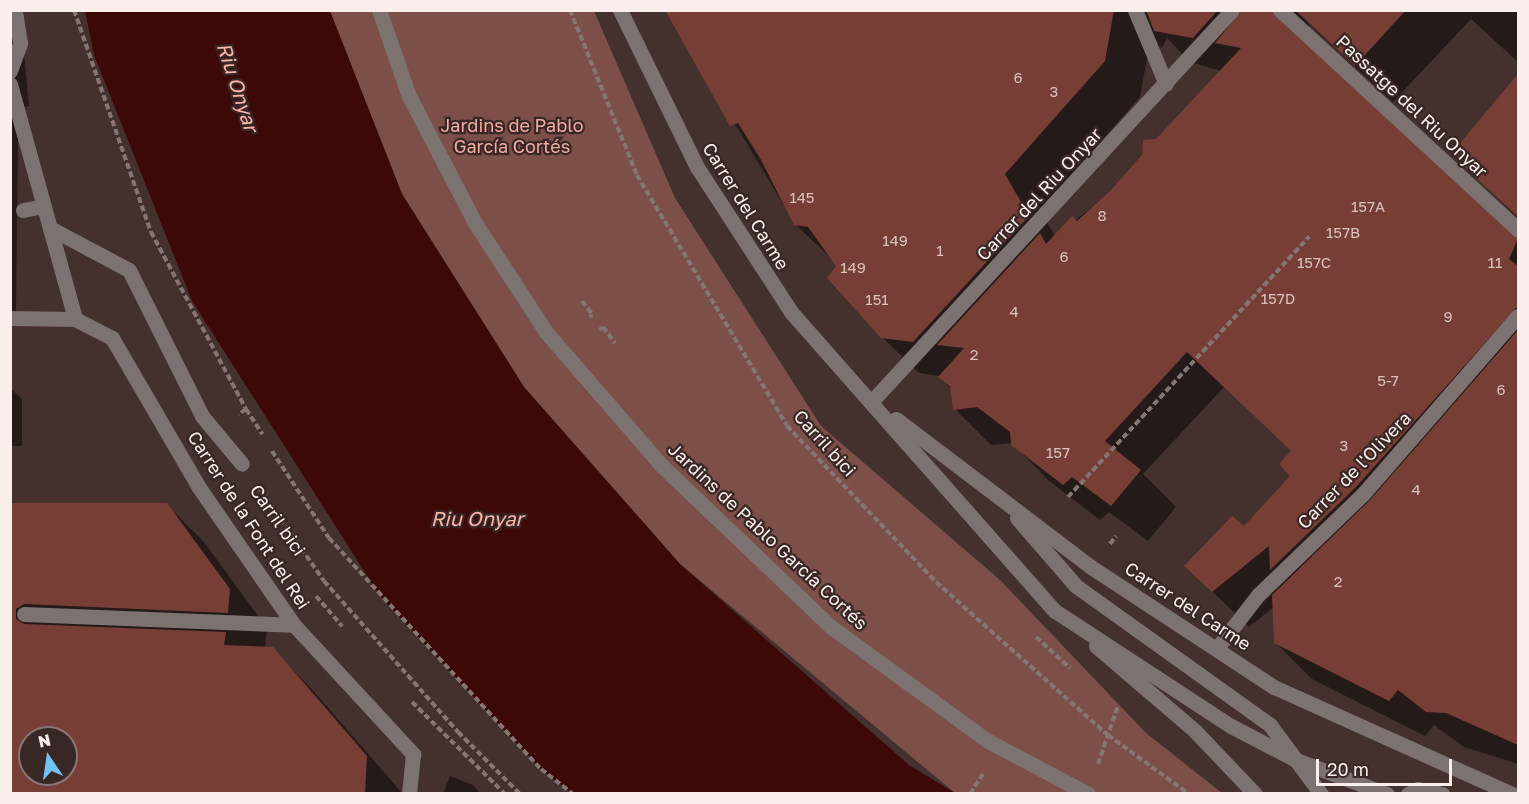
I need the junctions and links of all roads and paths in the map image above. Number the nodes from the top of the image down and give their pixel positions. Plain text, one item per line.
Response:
1 (15, 10) edge
2 (74, 10) edge
3 (379, 10) edge
4 (570, 10) edge
5 (620, 10) edge
6 (1135, 10) edge
7 (1232, 10) edge
8 (1280, 10) edge
9 (10, 71) edge
10 (10, 84) edge
11 (1166, 84) junction
12 (44, 206) junction
13 (23, 210) dead end
14 (50, 228) junction
15 (1518, 230) edge
16 (1309, 237) dead end
17 (582, 302) dead end
18 (1518, 316) edge
19 (589, 317) dead end
20 (10, 318) edge
21 (75, 320) junction
22 (599, 330) dead end
23 (615, 343) dead end
24 (872, 400) junction
25 (246, 410) junction
26 (233, 419) dead end
27 (242, 464) joint
28 (993, 492) junction
29 (1068, 496) dead end
30 (312, 591) dead end
31 (1055, 611) junction
32 (24, 614) dead end
33 (294, 625) junction
34 (348, 632) dead end
35 (1217, 648) junction
36 (408, 698) dead end
37 (1296, 760) junction
38 (409, 794) edge
39 (505, 794) edge
40 (520, 794) edge
41 (573, 794) edge
42 (1088, 794) edge
43 (1189, 794) edge
44 (1255, 794) edge
45 (1321, 794) edge
46 (1387, 794) edge
47 (1408, 794) edge
48 (1442, 794) edge
49 (1512, 794) edge

1 - 9 street
2 - 25 path
3 - 42 street, Jardins de Pablo García Cortés
4 - 43 path, Carril bici
5 - 24 street, Carrer del Carme
6 - 11 street
7 - 11 street, Carrer del Riu Onyar
8 - 15 street, Passatge del Riu Onyar
10 - 12 street
11 - 24 street, Carrer del Riu Onyar
12 - 13 street
12 - 14 street
14 - 21 street
14 - 27 street, Carrer de la Font del Rei
16 - 29 path
17 - 19 path
18 - 35 street, Carrer de l'Olivera
20 - 21 street
21 - 33 street, Carrer de la Font del Rei
22 - 23 path
24 - 28 street, Carrer del Carme
24 - 31 street, Carrer del Carme
25 - 26 path
25 - 41 path
27 - 40 path
28 - 35 street, Carrer del Carme
28 - 37 street
30 - 34 path
31 - 37 street, Carrer del Carme
31 - 44 street
32 - 33 street
33 - 38 street, Carrer de la Font del Rei
35 - 49 street, Carrer del Carme
36 - 39 path
37 - 45 street
37 - 46 street, Carrer del Carme
47 - 48 street

